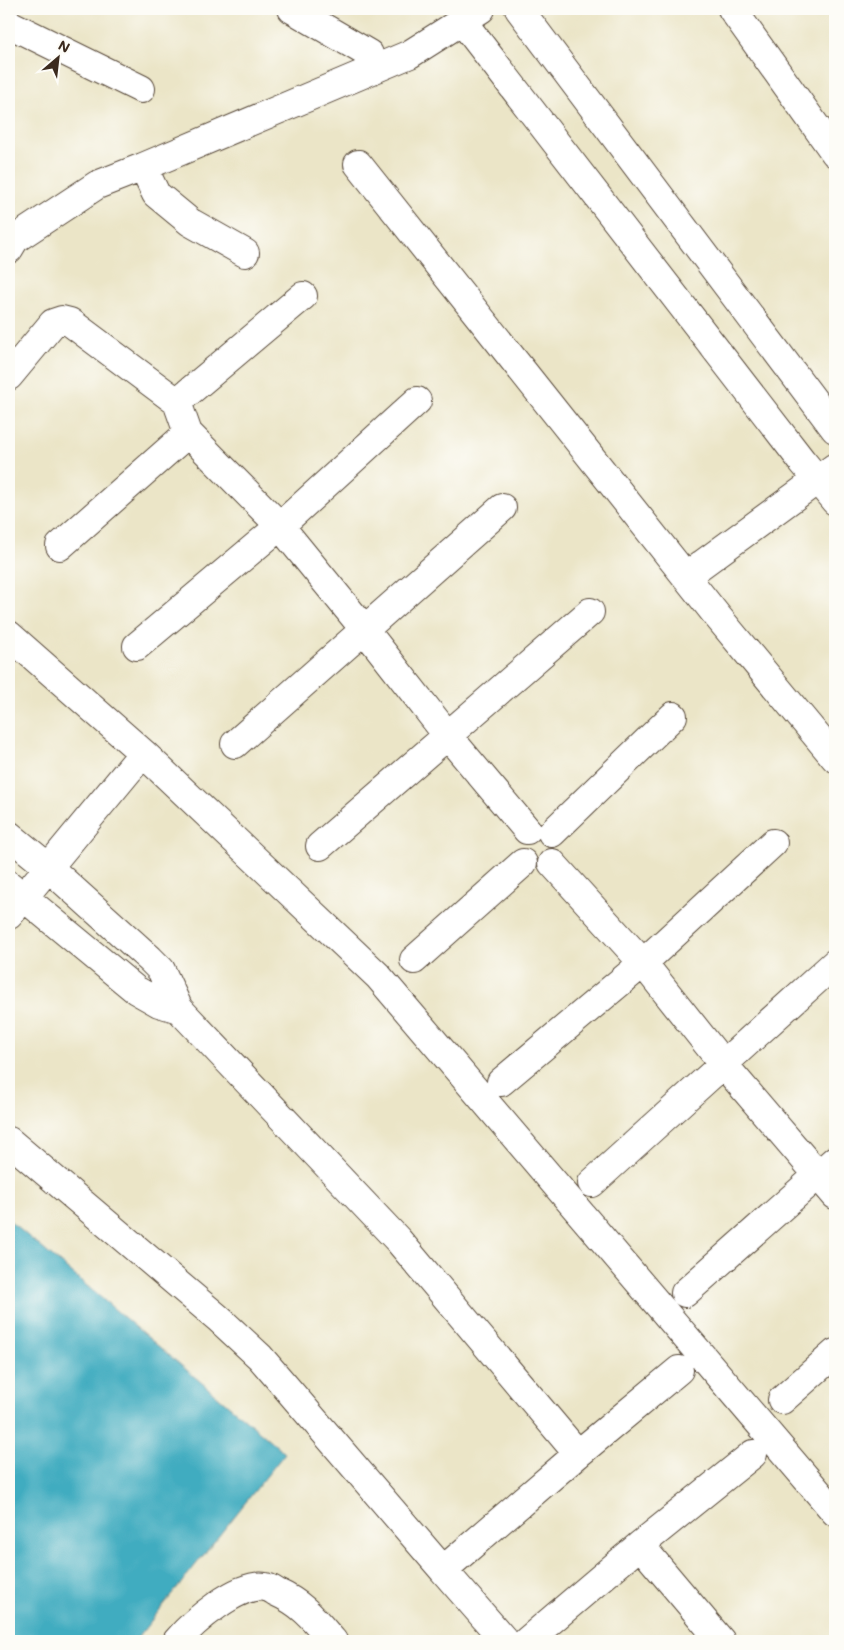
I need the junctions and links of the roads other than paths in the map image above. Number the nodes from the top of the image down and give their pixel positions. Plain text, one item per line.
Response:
1 (518, 9) edge
2 (732, 9) edge
3 (307, 12) edge
4 (472, 15) edge
5 (9, 24) edge
6 (369, 54) dead end
7 (141, 89) dead end
8 (835, 153) edge
9 (358, 164) dead end
10 (143, 167) junction
11 (11, 241) edge
12 (245, 253) dead end
13 (303, 296) dead end
14 (9, 376) edge
15 (417, 401) dead end
16 (177, 402) junction
17 (835, 429) edge
18 (188, 433) junction
19 (827, 474) edge
20 (835, 501) edge
21 (502, 508) dead end
22 (280, 526) junction
23 (60, 546) dead end
24 (686, 576) junction
25 (590, 612) dead end
26 (365, 630) junction
27 (9, 635) edge
28 (137, 646) dead end
29 (673, 716) dead end
30 (448, 736) junction
31 (235, 744) dead end
32 (143, 753) junction
33 (835, 758) edge
34 (539, 831) junction
35 (9, 835) edge
36 (774, 843) dead end
37 (320, 846) dead end
38 (523, 863) junction
39 (552, 863) junction
40 (48, 867) junction
41 (13, 899) edge
42 (414, 960) dead end
43 (643, 963) junction
44 (835, 963) edge
45 (179, 1009) junction
46 (724, 1065) junction
47 (501, 1082) dead end
48 (9, 1141) edge
49 (830, 1177) edge
50 (592, 1183) dead end
51 (685, 1293) dead end
52 (835, 1353) edge
53 (679, 1370) dead end
54 (782, 1400) dead end
55 (578, 1454) junction
56 (753, 1454) dead end
57 (835, 1512) edge
58 (640, 1545) junction
59 (443, 1570) junction
60 (177, 1641) edge
61 (333, 1641) edge
62 (505, 1641) edge
63 (527, 1641) edge
64 (721, 1641) edge

1 - 17 street
2 - 8 street
3 - 6 street
4 - 10 street
4 - 19 street
5 - 7 street
9 - 24 street
10 - 11 street
10 - 12 street
13 - 16 street
14 - 16 street
15 - 22 street
16 - 18 street
18 - 22 street
18 - 23 street
19 - 20 street
19 - 24 street
21 - 26 street
22 - 26 street
22 - 28 street
24 - 33 street
25 - 30 street
26 - 30 street
26 - 31 street
27 - 32 street
29 - 34 street
30 - 34 street
30 - 37 street
32 - 40 street
32 - 57 street
34 - 38 street
34 - 39 street
35 - 40 street
36 - 43 street
38 - 39 street
38 - 42 street
39 - 43 street
40 - 41 street
40 - 45 street
41 - 45 street
43 - 46 street
43 - 47 street
44 - 46 street
45 - 55 street
46 - 49 street
46 - 50 street
48 - 59 street
49 - 51 street
52 - 54 street
53 - 55 street
55 - 59 street
56 - 58 street
58 - 63 street
58 - 64 street
59 - 62 street
60 - 61 street

